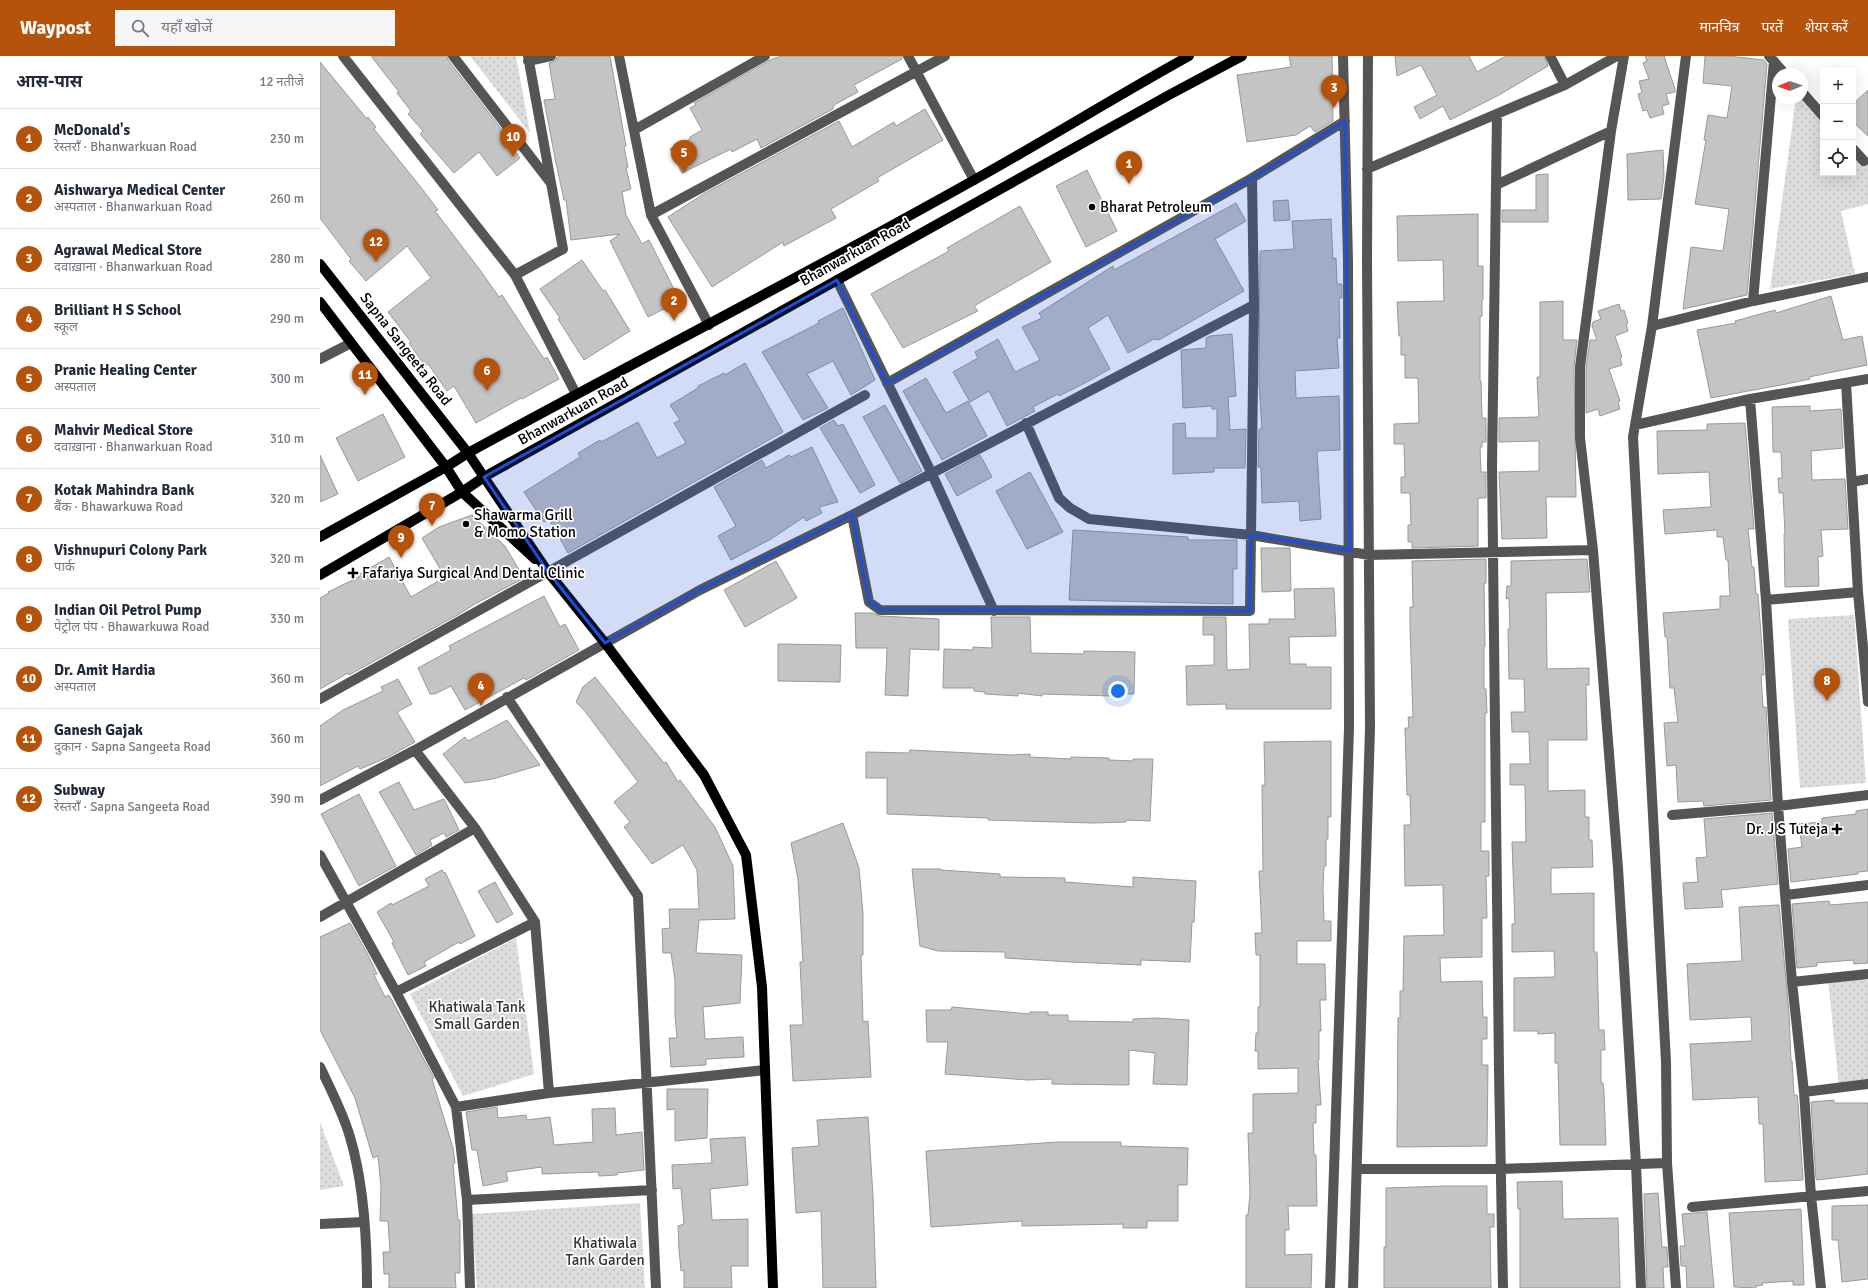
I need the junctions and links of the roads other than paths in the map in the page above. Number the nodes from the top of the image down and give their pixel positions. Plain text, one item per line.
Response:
1 (343, 56) edge
2 (453, 56) edge
3 (551, 56) edge
4 (619, 56) edge
5 (765, 56) edge
6 (908, 56) edge
7 (945, 56) edge
8 (1189, 56) edge
9 (1242, 56) edge
10 (1343, 56) edge
11 (1368, 56) edge
12 (1550, 56) edge
13 (1617, 56) edge
14 (1624, 56) edge
15 (1686, 56) edge
16 (528, 58) edge
17 (1771, 58) edge
18 (1780, 68) edge
19 (917, 72) junction
20 (1565, 85) junction
21 (1808, 99) edge
22 (1820, 113) edge
23 (1496, 115) junction
24 (1345, 122) junction
25 (634, 130) junction
26 (1611, 131) junction
27 (1856, 152) edge
28 (1864, 161) dead end
29 (1367, 169) junction
30 (1252, 178) junction
31 (974, 180) junction
32 (551, 183) junction
33 (1496, 185) junction
34 (650, 215) junction
35 (320, 264) edge
36 (515, 275) junction
37 (1868, 277) edge
38 (837, 280) junction
39 (1753, 301) junction
40 (320, 302) edge
41 (1254, 306) junction
42 (709, 325) junction
43 (1652, 326) junction
44 (351, 342) junction
45 (320, 359) edge
46 (1868, 378) edge
47 (887, 383) junction
48 (1846, 383) junction
49 (576, 394) junction
50 (865, 396) dead end
51 (1750, 399) junction
52 (1026, 423) junction
53 (1635, 425) junction
54 (468, 453) junction
55 (446, 467) junction
56 (932, 474) junction
57 (484, 477) junction
58 (1868, 479) edge
59 (1852, 482) junction
60 (462, 492) junction
61 (852, 515) junction
62 (1251, 535) junction
63 (320, 537) edge
64 (1593, 550) junction
65 (1350, 551) junction
66 (1494, 553) junction
67 (1369, 555) junction
68 (548, 572) junction
69 (320, 575) edge
70 (1858, 592) junction
71 (1766, 600) junction
72 (994, 611) junction
73 (605, 643) junction
74 (507, 697) junction
75 (320, 699) edge
76 (1868, 702) edge
77 (415, 750) junction
78 (1868, 795) edge
79 (320, 800) edge
80 (1778, 806) junction
81 (1672, 815) dead end
82 (475, 828) junction
83 (320, 855) edge
84 (1868, 885) edge
85 (1786, 895) junction
86 (347, 902) junction
87 (320, 917) edge
88 (535, 922) junction
89 (1868, 974) edge
90 (1792, 982) junction
91 (396, 992) junction
92 (320, 1067) edge
93 (765, 1070) junction
94 (647, 1083) junction
95 (1868, 1084) edge
96 (1804, 1092) junction
97 (548, 1093) junction
98 (456, 1107) junction
99 (1667, 1163) junction
100 (1636, 1164) junction
101 (1357, 1168) junction
102 (1500, 1169) junction
103 (652, 1190) junction
104 (1868, 1192) edge
105 (1811, 1196) junction
106 (467, 1200) junction
107 (1692, 1207) dead end
108 (364, 1222) junction
109 (320, 1224) edge
110 (367, 1288) edge
111 (470, 1288) edge
112 (656, 1288) edge
113 (773, 1288) edge
114 (1330, 1288) edge
115 (1353, 1288) edge
116 (1503, 1288) edge
117 (1641, 1288) edge
118 (1676, 1288) edge
119 (1821, 1288) edge

1 - 36 street
2 - 32 street
3 - 16 street
4 - 25 street
5 - 25 street
6 - 19 street
7 - 19 street
8 - 31 main road, Bhanwarkuan Road
9 - 38 main road, Bhanwarkuan Road
10 - 24 street
11 - 29 street
12 - 20 street
13 - 20 street
14 - 26 street
15 - 43 street
16 - 32 street
17 - 18 street
17 - 39 street
19 - 31 street
19 - 34 street
20 - 23 street
21 - 22 street
23 - 29 street
23 - 33 street
24 - 30 street
24 - 65 street
25 - 34 street
26 - 33 street
26 - 64 street
27 - 28 street
29 - 67 street
30 - 41 street
30 - 47 street
31 - 42 main road, Bhanwarkuan Road
32 - 36 street
33 - 66 street
34 - 42 street
35 - 54 main road, Sapna Sangeeta Road
36 - 49 street
37 - 39 street
38 - 47 street
38 - 57 main road, Bhanwarkuan Road
39 - 43 street
40 - 44 main road
41 - 52 street
41 - 62 street
42 - 49 main road, Bhanwarkuan Road
43 - 53 street
44 - 45 street
44 - 55 main road
46 - 48 street
47 - 56 street
48 - 51 street
48 - 59 street
49 - 54 main road, Bhanwarkuan Road
50 - 68 street
51 - 53 street
51 - 71 street
52 - 56 street
52 - 62 street
53 - 99 street
54 - 55 main road, Bhanwarkuan Road
54 - 57 main road, Sapna Sangeeta Road
55 - 60 main road
55 - 63 main road, Bhanwarkuan Road
56 - 61 street
56 - 72 street
57 - 60 main road, Bhanwarkuan Road
57 - 68 main road, Sapna Sangeeta Road
58 - 59 street
59 - 70 street
60 - 68 main road
60 - 69 main road, Bhanwarkuan Road
61 - 72 street
61 - 73 street
62 - 65 street
62 - 72 street
64 - 66 street
64 - 100 street
65 - 67 street
65 - 114 street
66 - 67 street
66 - 102 street
67 - 101 street
68 - 73 main road
68 - 75 street
70 - 71 street
70 - 76 street
71 - 80 street
73 - 74 street
73 - 93 main road
74 - 77 street
74 - 94 street
77 - 79 street
77 - 82 street
78 - 80 street
80 - 81 street
80 - 85 street
82 - 86 street
82 - 88 street
83 - 86 street
84 - 85 street
85 - 90 street
86 - 87 street
86 - 91 street
88 - 91 street
88 - 97 street
89 - 90 street
90 - 96 street
91 - 98 street
92 - 108 street
93 - 94 street
93 - 113 main road
94 - 97 street
94 - 103 street
95 - 96 street
96 - 105 street
97 - 98 street
98 - 106 street
99 - 100 street
99 - 118 street
100 - 102 street
100 - 117 street
101 - 102 street
101 - 115 street
102 - 116 street
103 - 106 street
103 - 112 street
104 - 105 street
105 - 107 street
105 - 119 street
106 - 111 street
108 - 109 street
108 - 110 street

